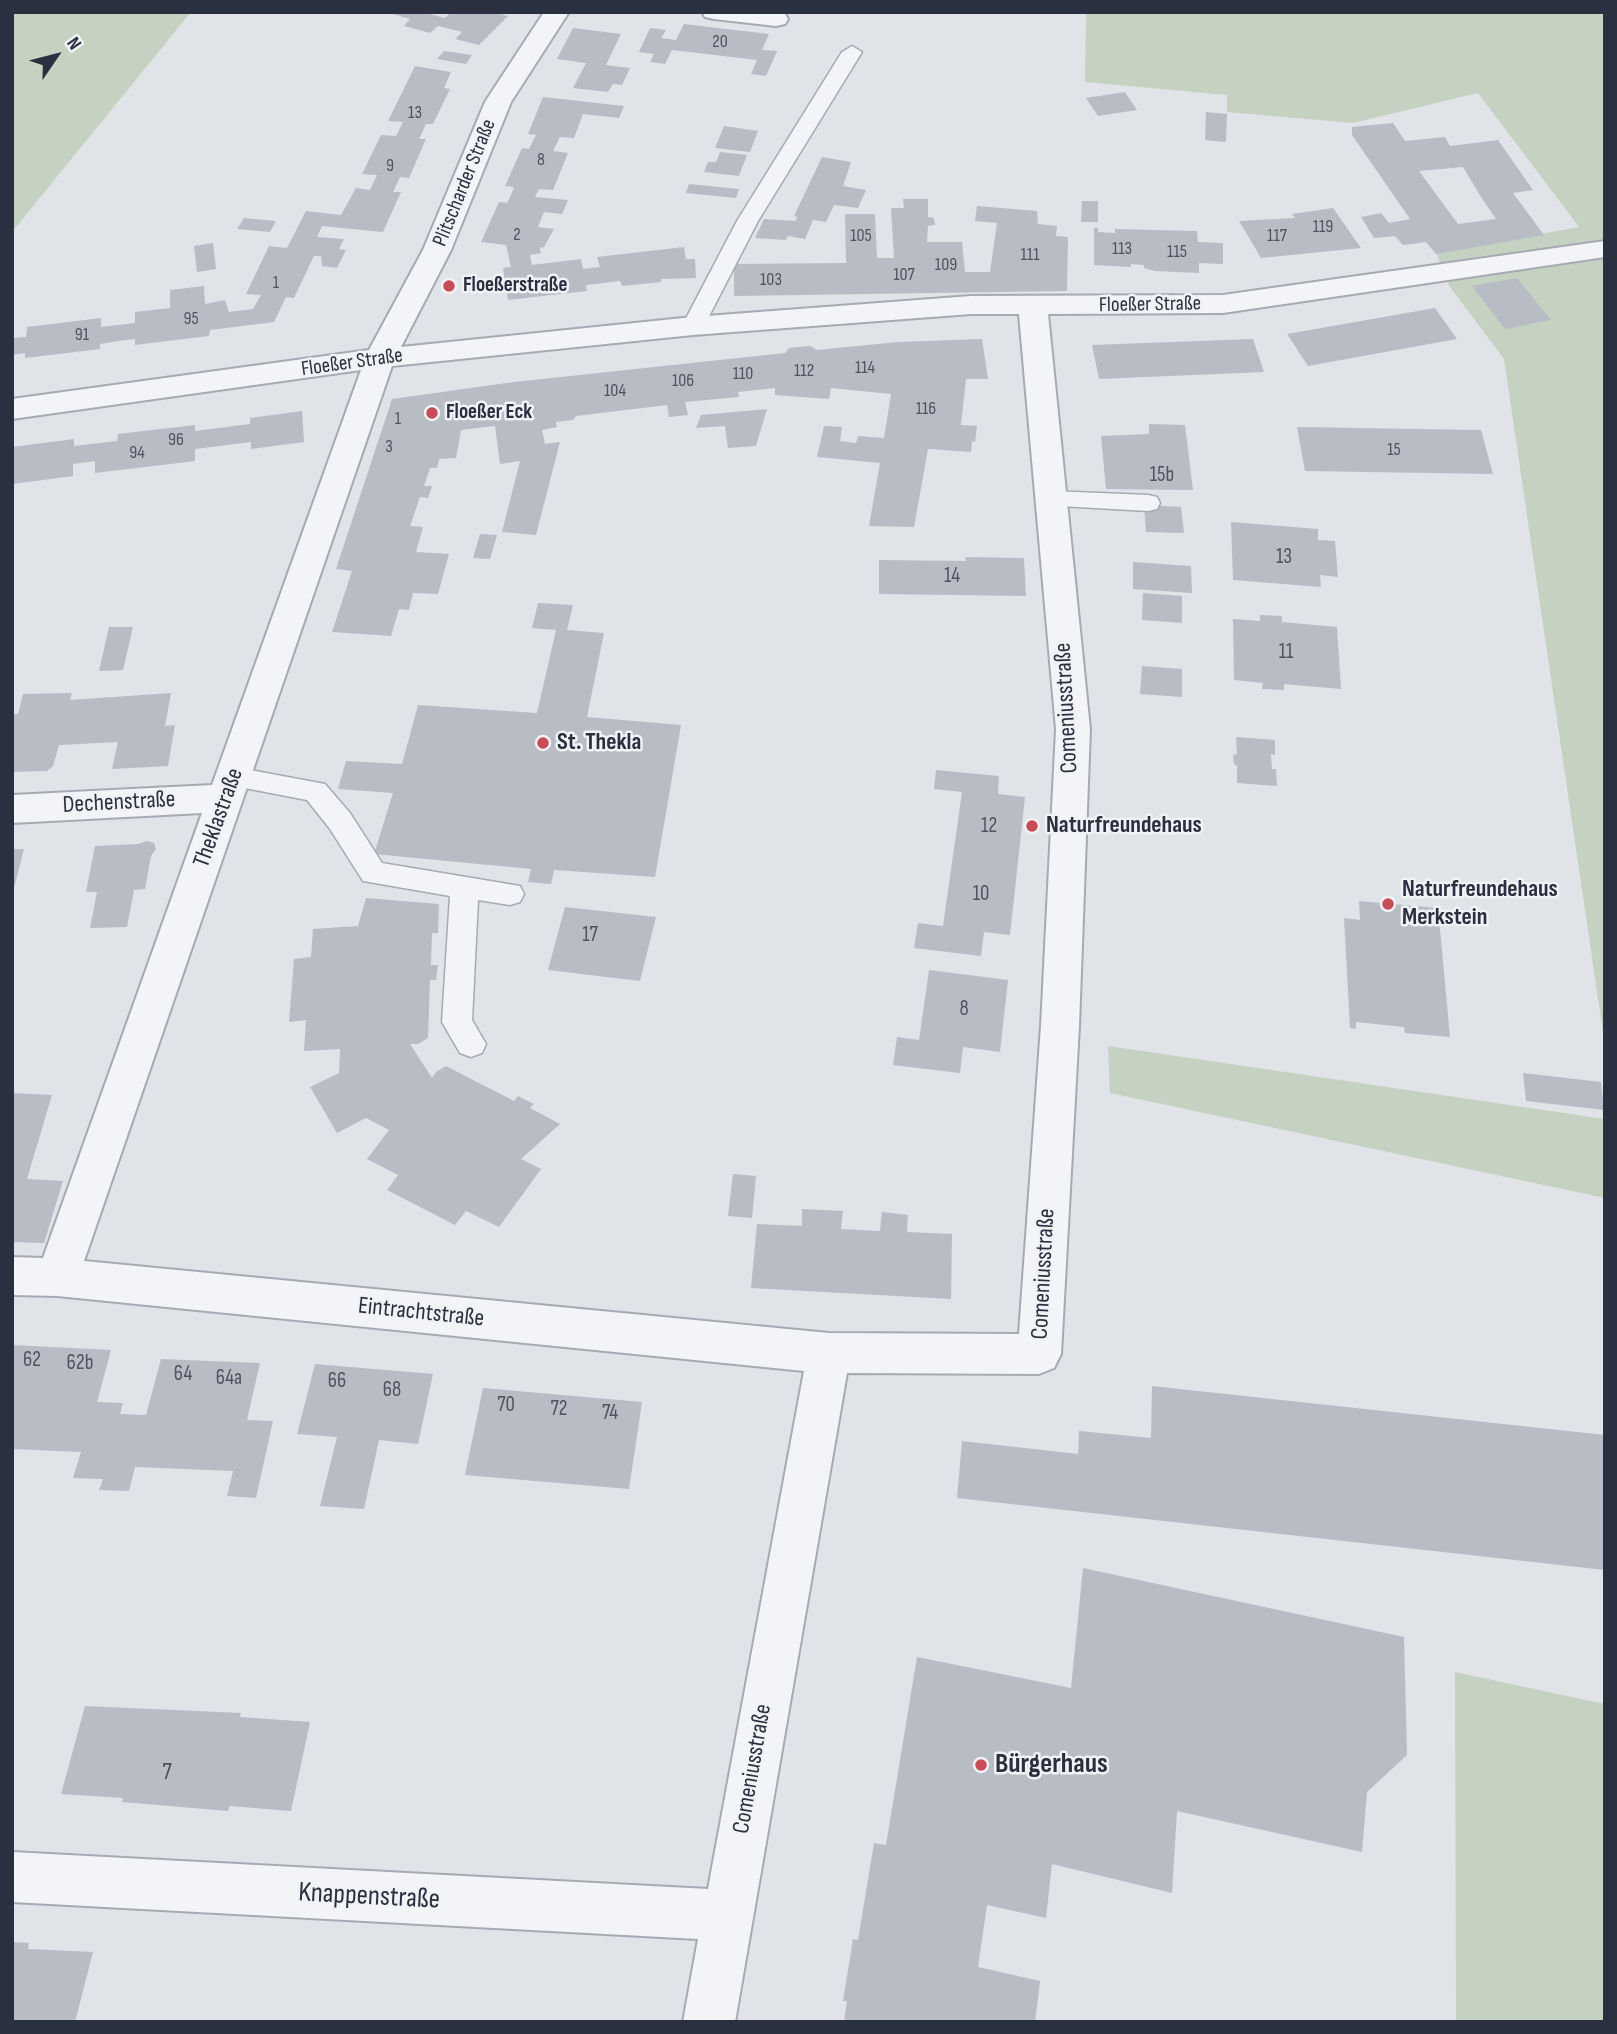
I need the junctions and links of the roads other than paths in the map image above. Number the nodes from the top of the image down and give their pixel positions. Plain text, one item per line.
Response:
1 (557, 12) edge
2 (714, 12) edge
3 (776, 19) dead end
4 (852, 52) dead end
5 (1605, 248) edge
6 (1033, 306) junction
7 (693, 326) junction
8 (380, 358) junction
9 (12, 409) edge
10 (1051, 499) junction
11 (1148, 503) dead end
12 (230, 788) junction
13 (12, 809) edge
14 (465, 887) junction
15 (510, 894) dead end
16 (471, 1044) dead end
17 (12, 1276) edge
18 (57, 1277) junction
19 (829, 1353) junction
20 (12, 1877) edge
21 (726, 1915) junction
22 (709, 2022) edge

1 - 8 street, Plitscharder Straße
2 - 3 street
4 - 7 lane
5 - 6 street, Floeßer Straße
6 - 7 street, Floeßer Straße
6 - 10 street, Comeniusstraße
7 - 8 street, Floeßer Straße
8 - 9 street, Floeßer Straße
8 - 12 street, Theklastraße
10 - 11 lane
10 - 19 street, Comeniusstraße
12 - 13 street, Dechenstraße
12 - 14 lane
12 - 18 street, Theklastraße
14 - 15 lane
14 - 16 lane
17 - 18 street, Eintrachtstraße
18 - 19 street, Eintrachtstraße
19 - 21 street, Comeniusstraße
20 - 21 street, Knappenstraße
21 - 22 street, Comeniusstraße

